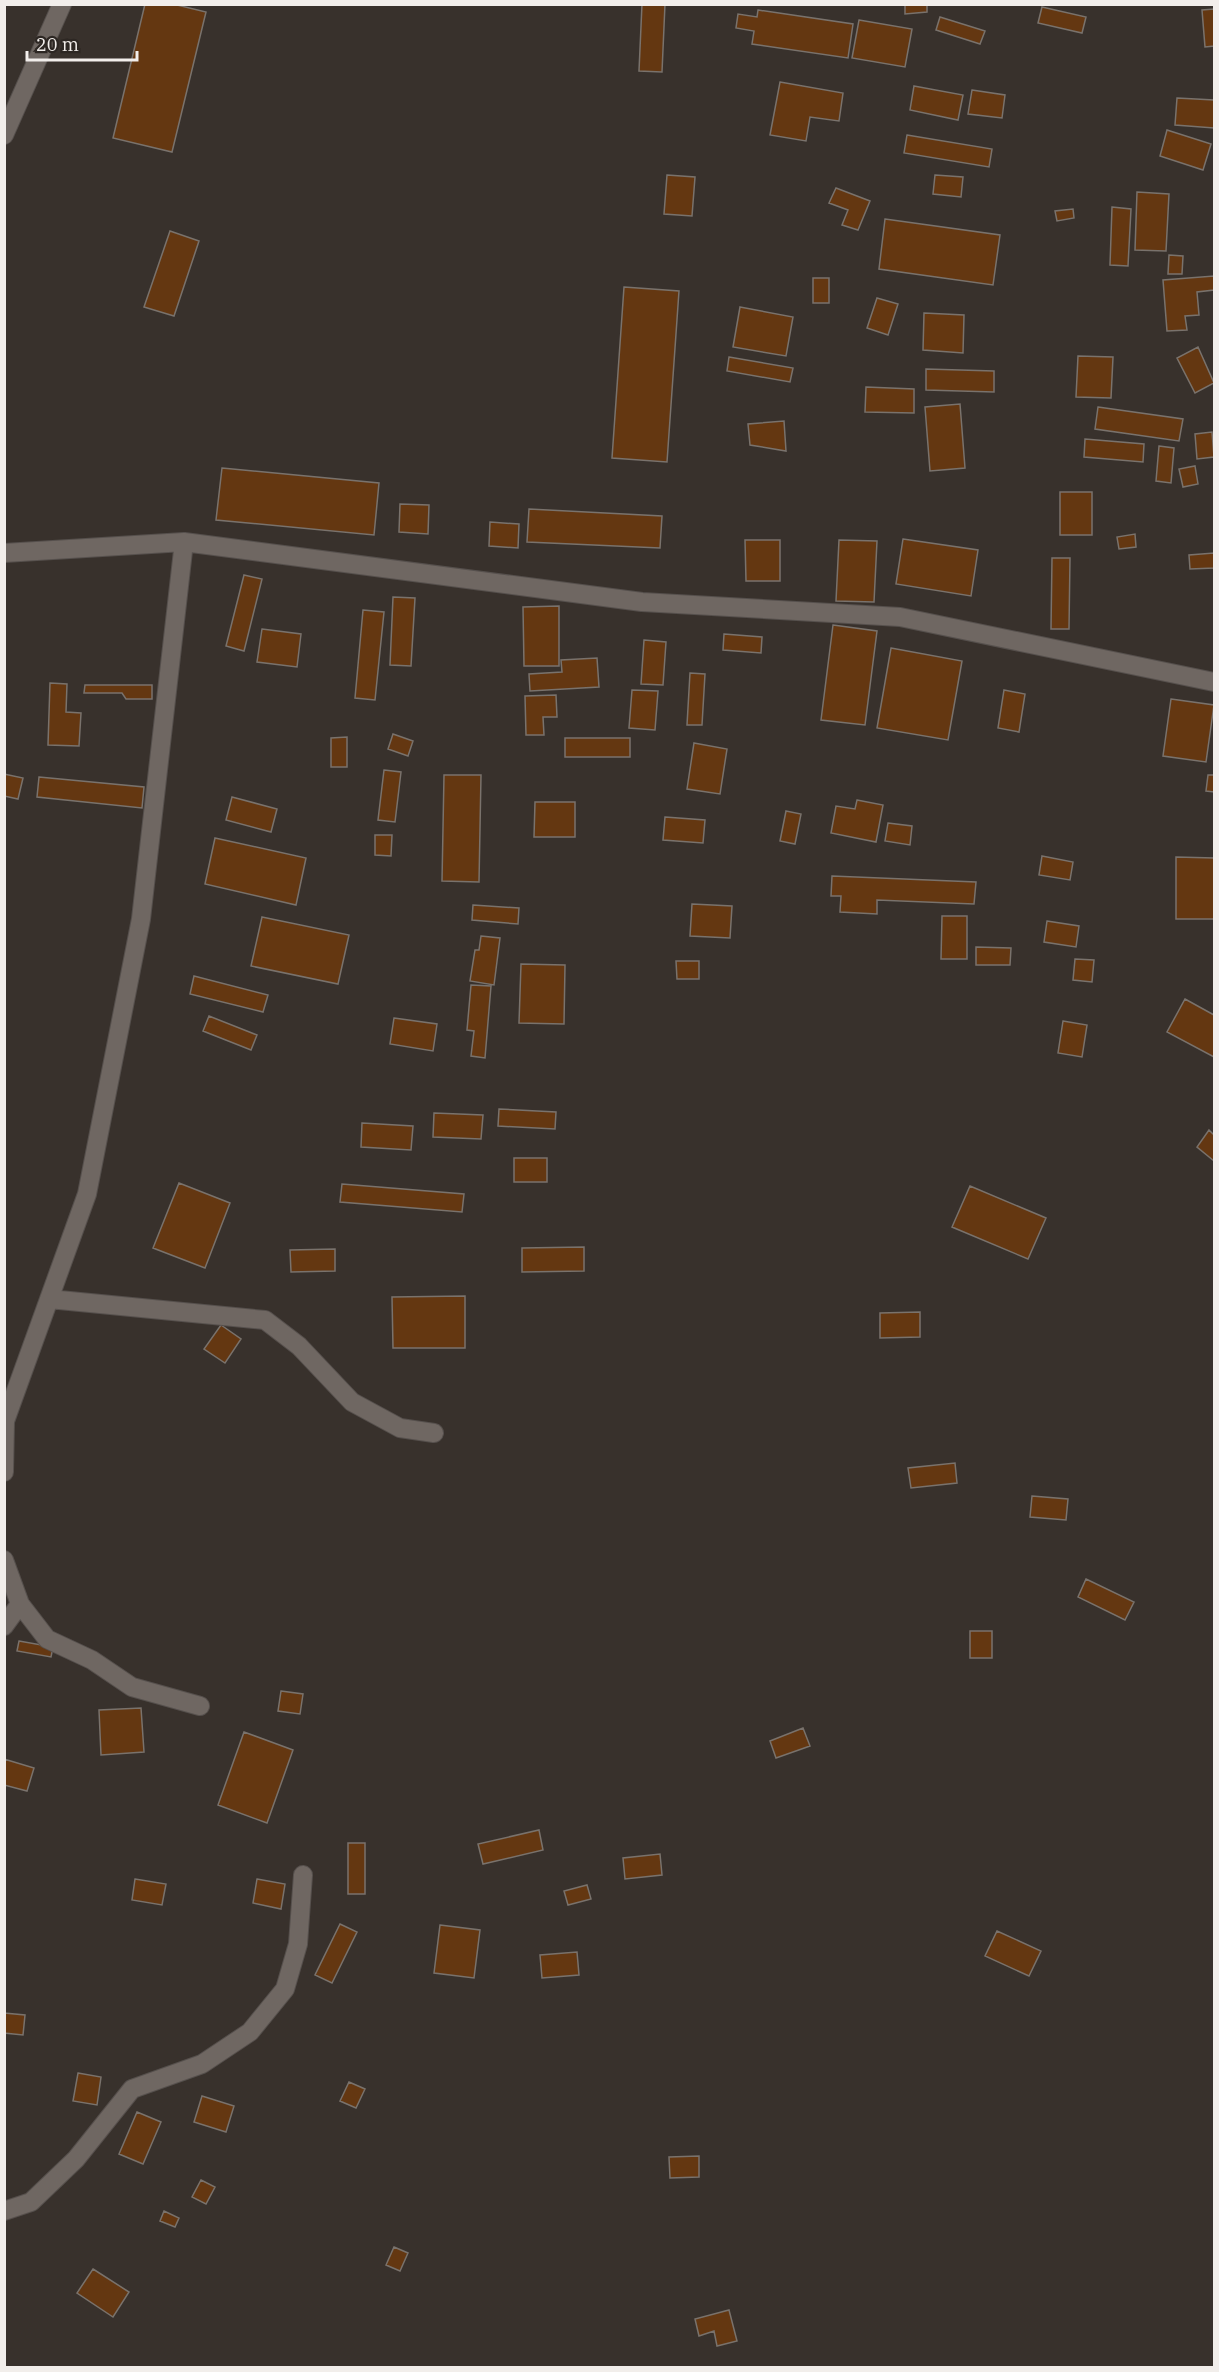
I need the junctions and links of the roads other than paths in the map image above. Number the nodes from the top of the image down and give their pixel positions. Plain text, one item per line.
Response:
1 (62, 4) edge
2 (4, 135) edge
3 (184, 542) junction
4 (4, 553) edge
5 (1215, 682) edge
6 (49, 1299) junction
7 (434, 1433) dead end
8 (4, 1472) edge
9 (4, 1560) edge
10 (20, 1604) junction
11 (4, 1626) edge
12 (200, 1707) dead end
13 (303, 1875) dead end
14 (4, 2211) edge

1 - 2 street
3 - 4 street
3 - 5 street
3 - 6 street
6 - 7 street
6 - 8 street
9 - 10 street
10 - 11 street
10 - 12 street
13 - 14 street

